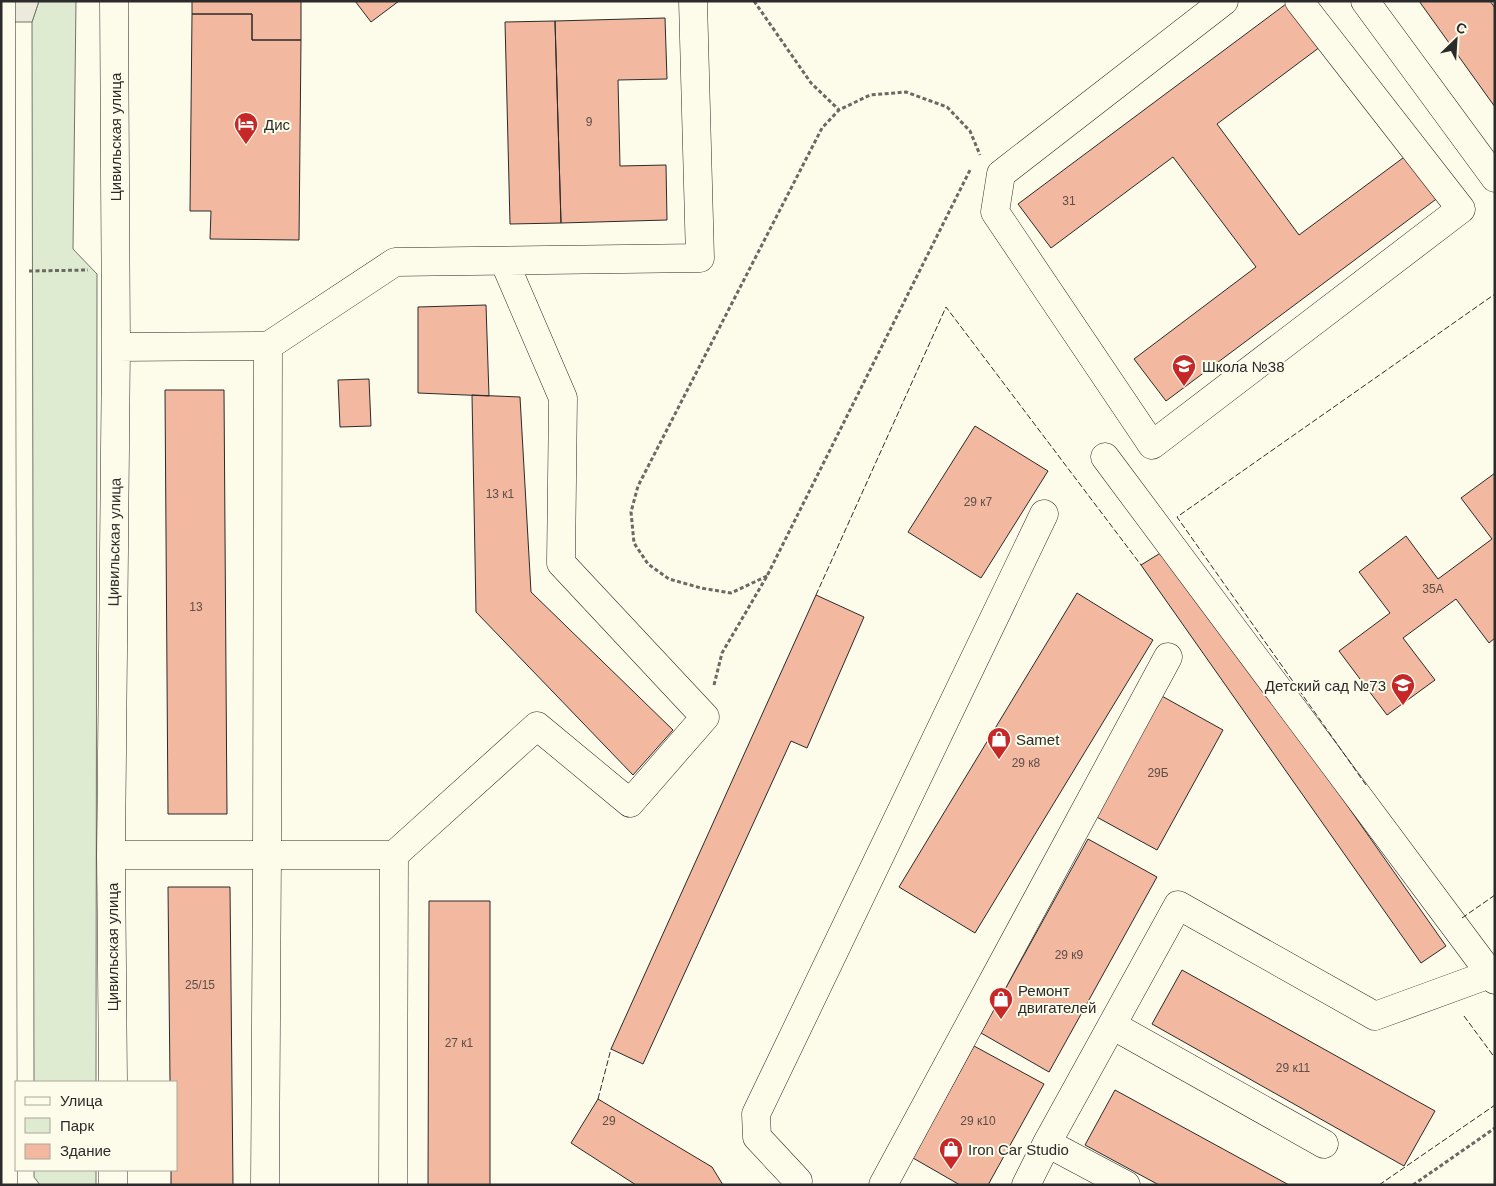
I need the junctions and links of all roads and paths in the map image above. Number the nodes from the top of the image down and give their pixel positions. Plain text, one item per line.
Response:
1 (1, 1) edge
2 (114, 1) edge
3 (693, 1) edge
4 (754, 1) edge
5 (1224, 1) edge
6 (1299, 1) edge
7 (1365, 1) edge
8 (839, 110) junction
9 (978, 154) dead end
10 (974, 163) dead end
11 (1495, 178) edge
12 (504, 261) junction
13 (2, 271) edge
14 (116, 271) junction
15 (268, 346) junction
16 (116, 347) junction
17 (1105, 457) dead end
18 (1044, 514) dead end
19 (767, 576) junction
20 (1168, 657) dead end
21 (705, 717) junction
22 (111, 854) junction
23 (267, 855) junction
24 (394, 855) junction
25 (1493, 975) edge
26 (1112, 1025) junction
27 (112, 1081) edge
28 (1495, 1128) edge
29 (1047, 1143) junction
30 (1324, 1144) dead end
31 (113, 1171) edge
32 (800, 1184) edge
33 (3, 1185) edge
34 (113, 1185) edge
35 (265, 1185) edge
36 (393, 1185) edge
37 (883, 1185) edge
38 (1026, 1185) edge
39 (1126, 1185) edge
40 (1413, 1185) edge

1 - 13 street
2 - 14 street, Цивильская улица
3 - 12 street
4 - 8 path
5 - 6 street
7 - 11 street
8 - 9 path
8 - 19 path
10 - 19 path
12 - 15 street
12 - 21 street
13 - 14 path
13 - 33 street
14 - 16 street, Цивильская улица
15 - 16 street
15 - 23 street
16 - 22 street, Цивильская улица
17 - 25 street
18 - 32 street
19 - 21 path
20 - 37 street
21 - 24 street
22 - 23 street
22 - 27 street, Цивильская улица
23 - 24 street
23 - 35 street
24 - 36 street
25 - 26 street
26 - 29 street
26 - 30 street
28 - 40 path
29 - 38 street
29 - 39 street
31 - 34 street

